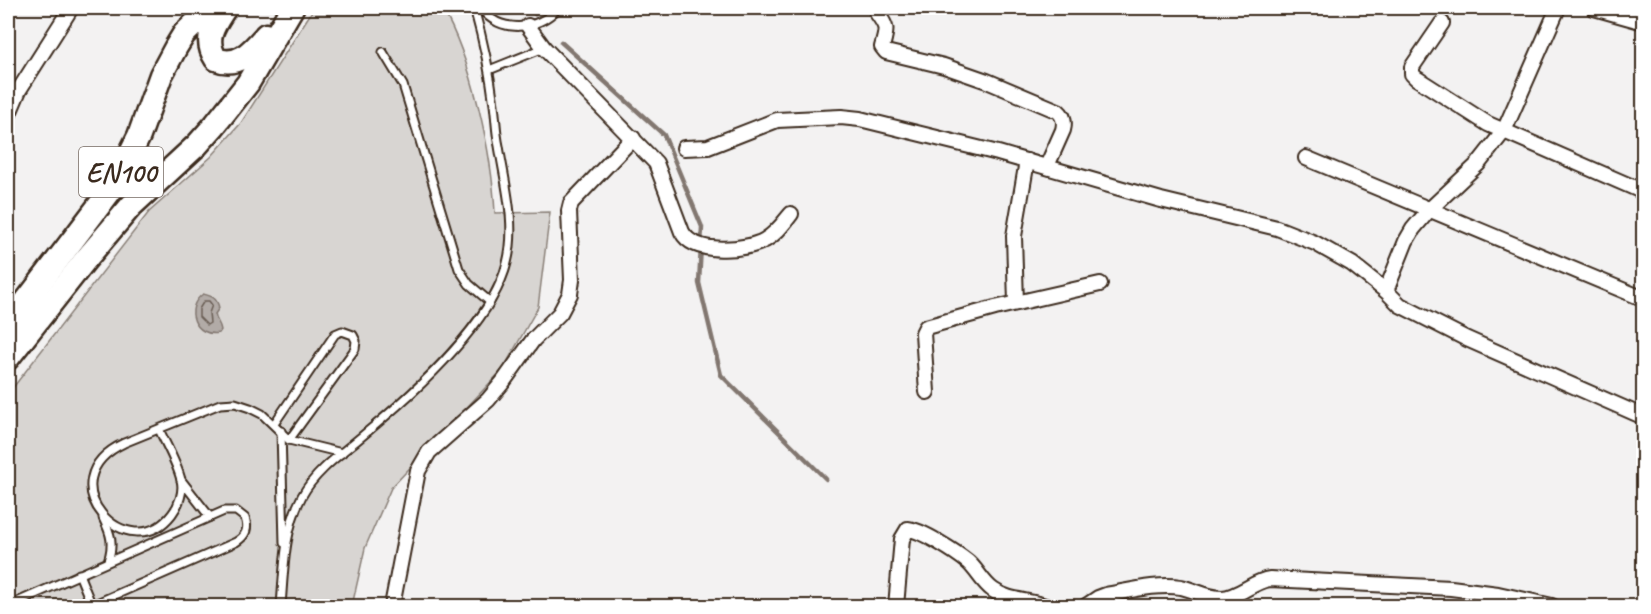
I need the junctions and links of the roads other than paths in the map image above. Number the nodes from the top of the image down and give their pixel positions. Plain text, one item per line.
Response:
1 (71, 8) edge
2 (211, 8) edge
3 (225, 8) edge
4 (291, 8) edge
5 (474, 8) edge
6 (481, 8) edge
7 (558, 8) edge
8 (1558, 8) edge
9 (1594, 8) edge
10 (877, 13) dead end
11 (1644, 22) edge
12 (1442, 23) dead end
13 (528, 26) junction
14 (544, 48) junction
15 (383, 52) dead end
16 (489, 70) junction
17 (8, 116) edge
18 (1504, 131) junction
19 (633, 138) junction
20 (684, 148) dead end
21 (1306, 158) dead end
22 (1027, 161) junction
23 (1047, 166) junction
24 (1644, 192) edge
25 (1429, 210) junction
26 (791, 214) dead end
27 (1100, 284) dead end
28 (1386, 291) junction
29 (1644, 299) edge
30 (490, 302) junction
31 (1016, 303) junction
32 (8, 325) edge
33 (8, 358) edge
34 (927, 392) dead end
35 (1644, 417) edge
36 (274, 424) junction
37 (159, 429) junction
38 (280, 431) junction
39 (289, 440) junction
40 (342, 453) junction
41 (182, 480) junction
42 (96, 506) junction
43 (210, 517) junction
44 (284, 554) junction
45 (108, 561) junction
46 (79, 574) junction
47 (8, 606) edge
48 (91, 606) edge
49 (281, 606) edge
50 (392, 606) edge
51 (896, 606) edge
52 (1045, 606) edge
53 (1086, 606) edge
54 (1552, 606) edge

1 - 17 street
2 - 32 main road, EN100
3 - 4 main road
4 - 33 main road, EN100
5 - 16 lane
6 - 13 lane
7 - 13 lane
8 - 18 street
9 - 11 street
10 - 23 street
12 - 18 street
13 - 14 street
14 - 16 lane
14 - 19 street
15 - 30 lane
16 - 30 lane
18 - 24 street
18 - 25 street
19 - 26 street
19 - 50 street
20 - 22 street
21 - 25 street
22 - 23 street
22 - 31 street
23 - 28 street
25 - 28 street
25 - 29 street
27 - 31 street
28 - 35 street
30 - 40 lane
31 - 34 street
36 - 37 lane
36 - 38 lane
36 - 39 lane
37 - 41 lane
37 - 42 lane
38 - 39 lane
38 - 44 lane
39 - 40 lane
40 - 44 lane
41 - 42 lane
41 - 43 lane
42 - 45 lane
43 - 45 lane
43 - 48 lane
44 - 49 lane
45 - 46 lane
46 - 47 lane
46 - 48 lane
51 - 52 street
53 - 54 street

